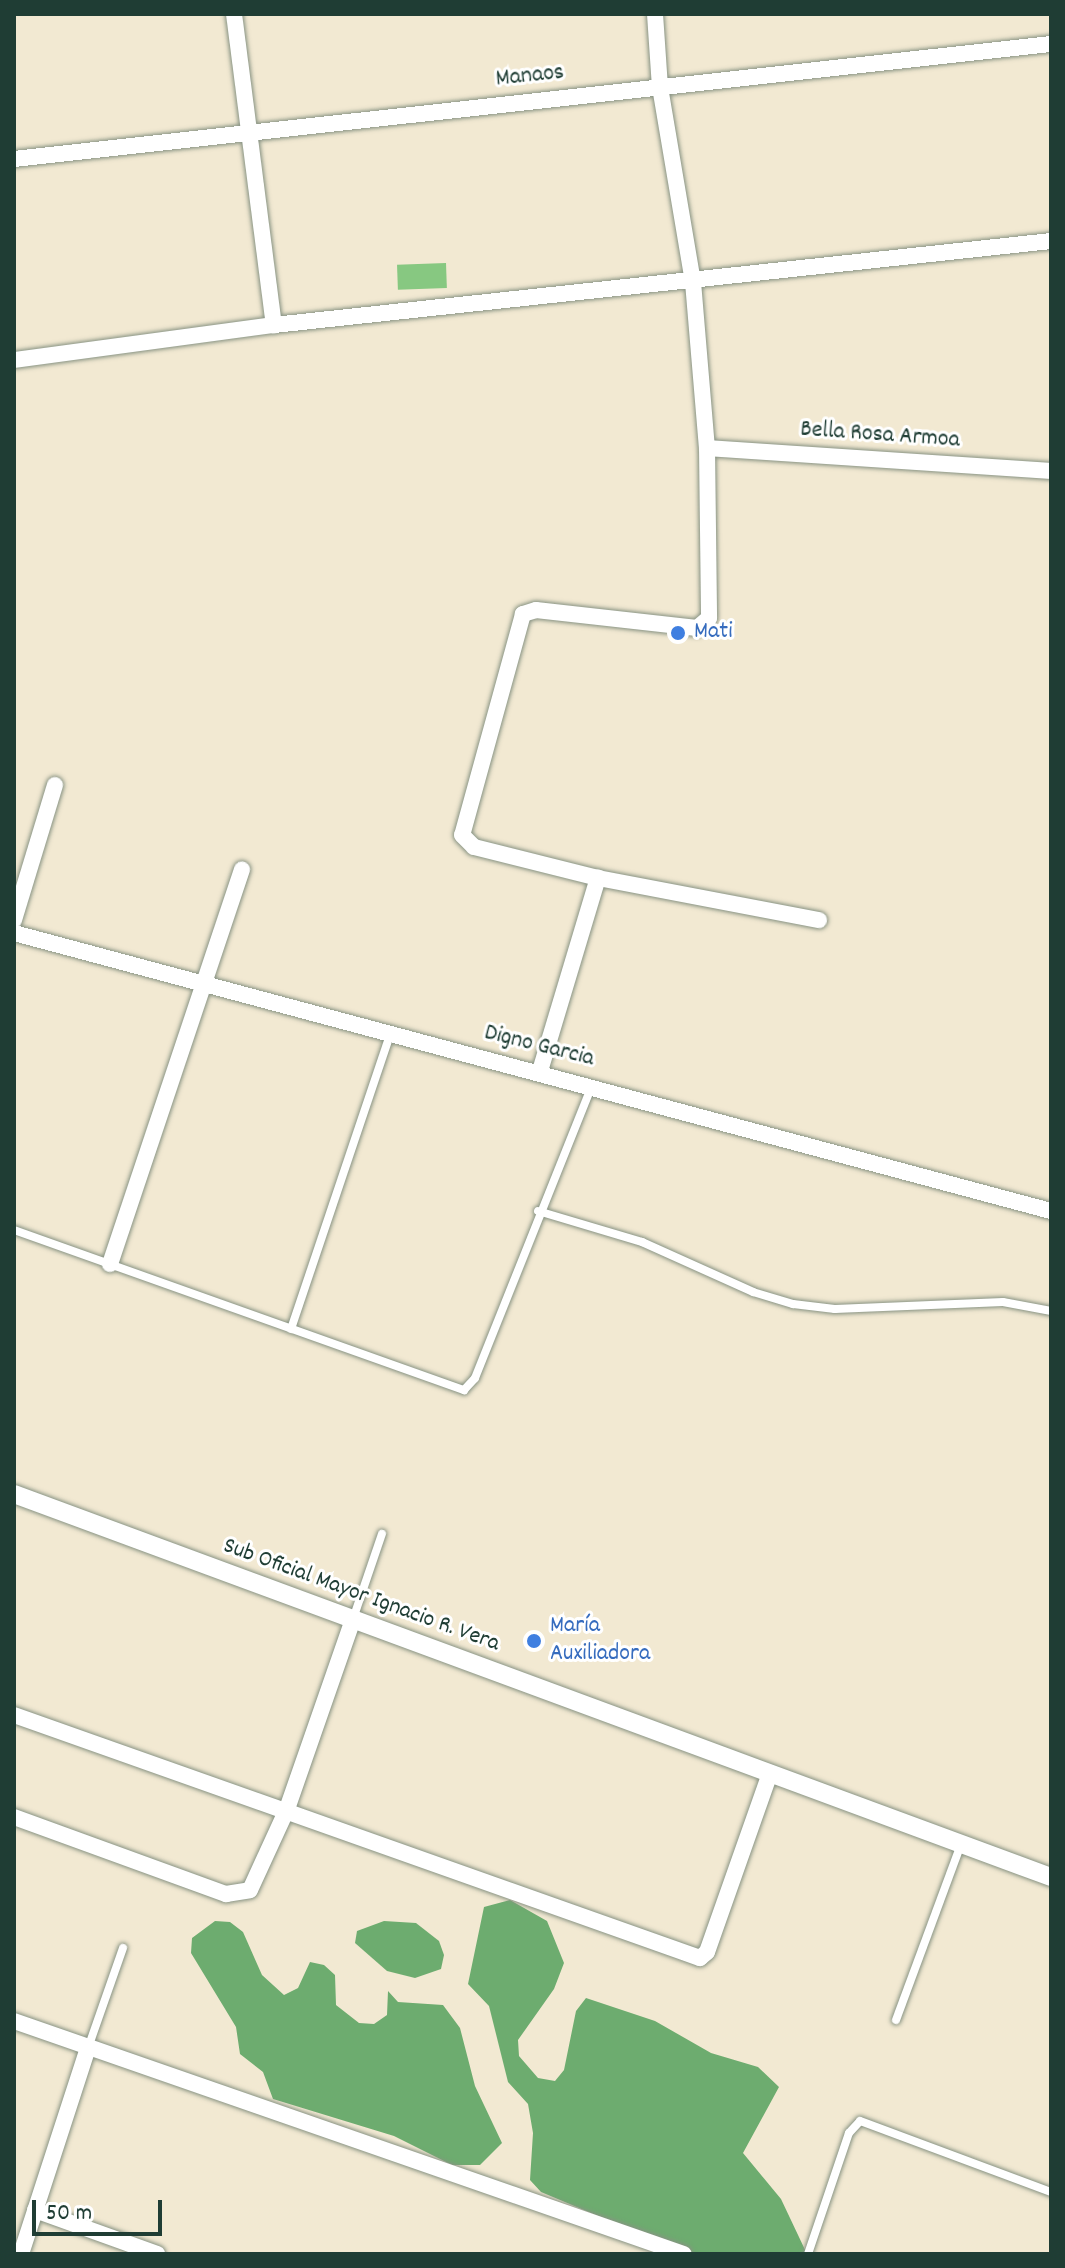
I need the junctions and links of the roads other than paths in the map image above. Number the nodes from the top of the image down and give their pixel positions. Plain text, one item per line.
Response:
1 (234, 14) edge
2 (655, 14) edge
3 (1051, 44) edge
4 (660, 87) junction
5 (252, 133) junction
6 (14, 159) edge
7 (1051, 241) edge
8 (693, 282) junction
9 (274, 325) junction
10 (14, 360) edge
11 (707, 448) junction
12 (1051, 471) edge
13 (55, 785) dead end
14 (242, 869) dead end
15 (598, 878) junction
16 (14, 920) edge
17 (819, 920) dead end
18 (14, 933) edge
19 (203, 985) junction
20 (390, 1035) junction
21 (540, 1071) junction
22 (592, 1085) junction
23 (538, 1211) junction
24 (1051, 1211) edge
25 (14, 1230) edge
26 (110, 1264) junction
27 (1051, 1311) edge
28 (291, 1329) junction
29 (14, 1494) edge
30 (382, 1534) dead end
31 (353, 1619) junction
32 (14, 1715) edge
33 (770, 1773) junction
34 (287, 1809) junction
35 (14, 1817) edge
36 (962, 1844) junction
37 (1051, 1877) edge
38 (123, 1948) dead end
39 (896, 2020) dead end
40 (14, 2021) edge
41 (88, 2048) junction
42 (1051, 2192) edge
43 (35, 2210) junction
44 (21, 2254) edge
45 (157, 2254) edge
46 (684, 2254) edge
47 (808, 2254) edge

1 - 5 street
2 - 4 street
3 - 4 street, Manaos
4 - 5 street, Manaos
4 - 8 street
5 - 6 street, Manaos
5 - 9 street
7 - 8 street
8 - 9 street
8 - 11 street
9 - 10 street
11 - 12 street, Bella Rosa Armoa
11 - 15 street
13 - 16 street
14 - 19 street
15 - 17 street
15 - 21 street
18 - 19 street, Digno Garcia
19 - 20 street, Digno Garcia
19 - 26 street
20 - 21 street, Digno Garcia
20 - 28 lane
21 - 22 street, Digno Garcia
22 - 23 lane
22 - 24 street, Digno Garcia
23 - 27 lane
23 - 28 lane
25 - 26 lane
26 - 28 lane
29 - 31 street, Sub Oficial Mayor Ignacio R. Vera
30 - 31 lane
31 - 33 street, Sub Oficial Mayor Ignacio R. Vera
31 - 34 street
32 - 34 street
33 - 34 street
33 - 36 street, Sub Oficial Mayor Ignacio R. Vera
34 - 35 street
36 - 37 street, Sub Oficial Mayor Ignacio R. Vera
36 - 39 lane
38 - 41 lane
40 - 41 street
41 - 43 street
41 - 46 street
42 - 47 lane
43 - 44 street
43 - 45 street

